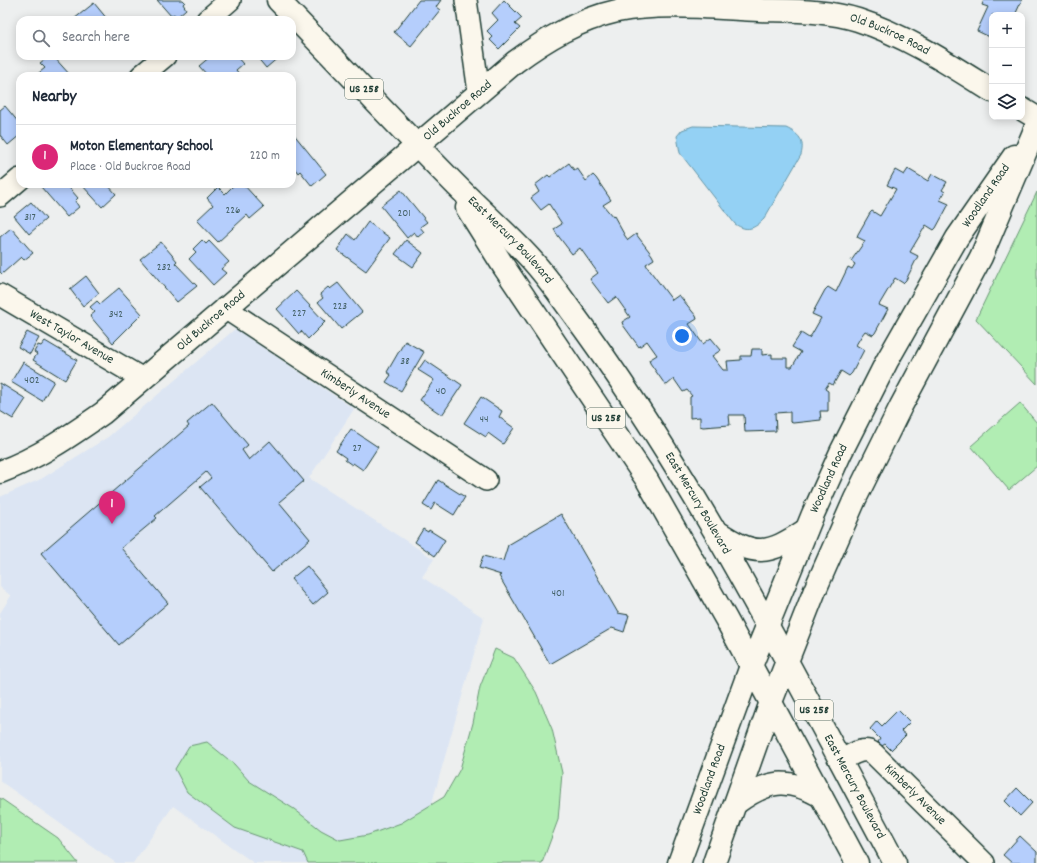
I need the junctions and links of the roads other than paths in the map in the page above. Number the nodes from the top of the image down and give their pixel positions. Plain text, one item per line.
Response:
1 (230, 0) edge
2 (278, 0) edge
3 (466, 0) edge
4 (212, 16) edge
5 (293, 16) edge
6 (296, 19) edge
7 (159, 60) edge
8 (146, 72) edge
9 (989, 88) edge
10 (479, 92) junction
11 (1025, 111) edge
12 (1037, 118) edge
13 (1037, 124) edge
14 (417, 144) junction
15 (449, 178) junction
16 (16, 182) edge
17 (0, 196) edge
18 (0, 295) edge
19 (225, 308) junction
20 (143, 379) junction
21 (0, 472) edge
22 (486, 480) dead end
23 (714, 530) junction
24 (806, 530) junction
25 (768, 624) junction
26 (788, 660) junction
27 (751, 666) junction
28 (771, 702) junction
29 (840, 761) junction
30 (821, 796) junction
31 (736, 802) junction
32 (679, 863) edge
33 (714, 863) edge
34 (857, 863) edge
35 (895, 863) edge
36 (984, 863) edge

1 - 4 street
2 - 5 main road, East Mercury Boulevard / US 258
3 - 10 street
6 - 14 main road, East Mercury Boulevard / US 258
7 - 8 street
9 - 10 main road, Old Buckroe Road
10 - 14 main road, Old Buckroe Road
11 - 12 main road
13 - 24 main road, Woodland Road
13 - 26 main road, Woodland Road
14 - 15 main road, East Mercury Boulevard / US 258
14 - 19 main road, Old Buckroe Road
15 - 23 main road, East Mercury Boulevard / US 258
15 - 27 main road, East Mercury Boulevard / US 258
16 - 17 street
18 - 20 street, West Taylor Avenue
19 - 20 main road, Old Buckroe Road
19 - 22 street, Kimberly Avenue
20 - 21 main road, Old Buckroe Road
23 - 24 main road
23 - 25 main road, East Mercury Boulevard / US 258
24 - 25 main road, Woodland Road
25 - 26 main road, East Mercury Boulevard / US 258
25 - 27 main road, Woodland Road
26 - 28 main road, Woodland Road
26 - 29 main road, East Mercury Boulevard / US 258
27 - 28 main road, East Mercury Boulevard / US 258
27 - 32 main road, Woodland Road
28 - 30 main road, East Mercury Boulevard / US 258
28 - 31 main road, Woodland Road
29 - 35 main road, East Mercury Boulevard / US 258
29 - 36 street, Kimberly Avenue
30 - 31 main road
30 - 34 main road, East Mercury Boulevard / US 258
31 - 33 main road, Woodland Road

